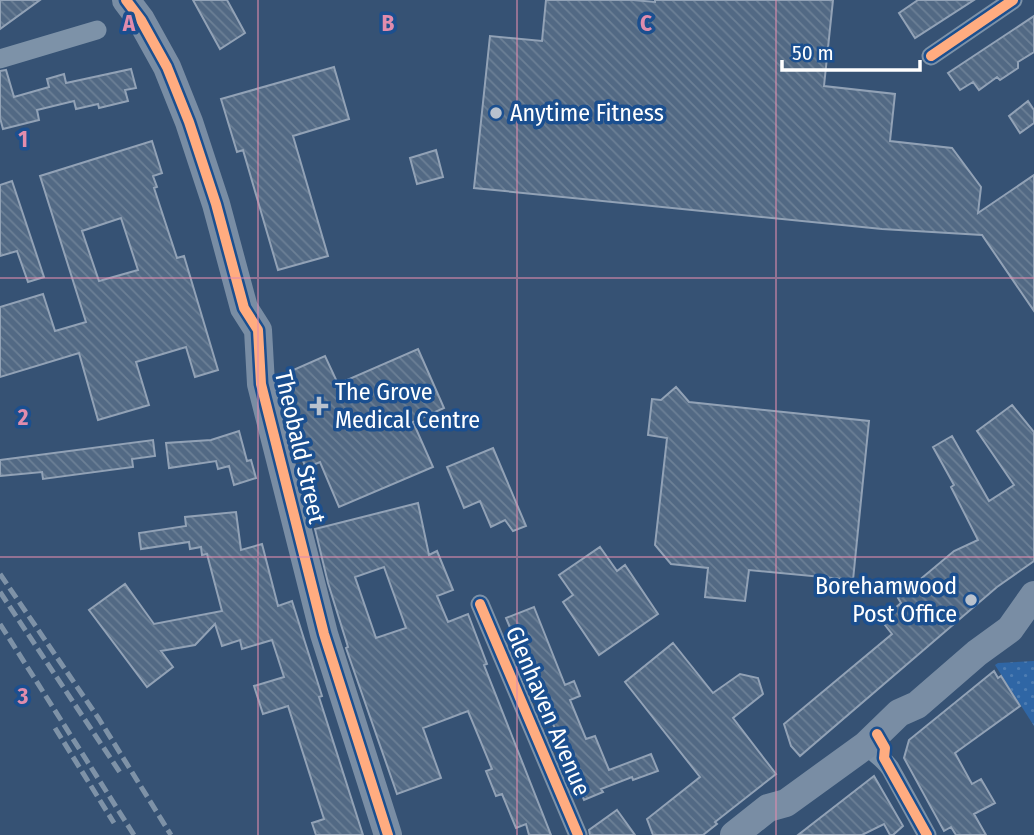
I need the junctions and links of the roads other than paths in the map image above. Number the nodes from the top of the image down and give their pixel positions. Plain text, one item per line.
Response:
1 (126, 0) edge
2 (1013, 0) edge
3 (97, 30) dead end
4 (931, 56) dead end
5 (0, 59) edge
6 (480, 604) dead end
7 (1032, 604) edge
8 (1034, 634) edge
9 (866, 745) junction
10 (786, 803) junction
11 (388, 835) edge
12 (578, 835) edge
13 (734, 835) edge
14 (761, 835) edge
15 (927, 835) edge

1 - 11 street, Theobald Street
2 - 4 street
3 - 5 street
6 - 12 street, Glenhaven Avenue
7 - 8 street
7 - 9 street
9 - 10 street
9 - 15 street
10 - 13 street
10 - 14 street

